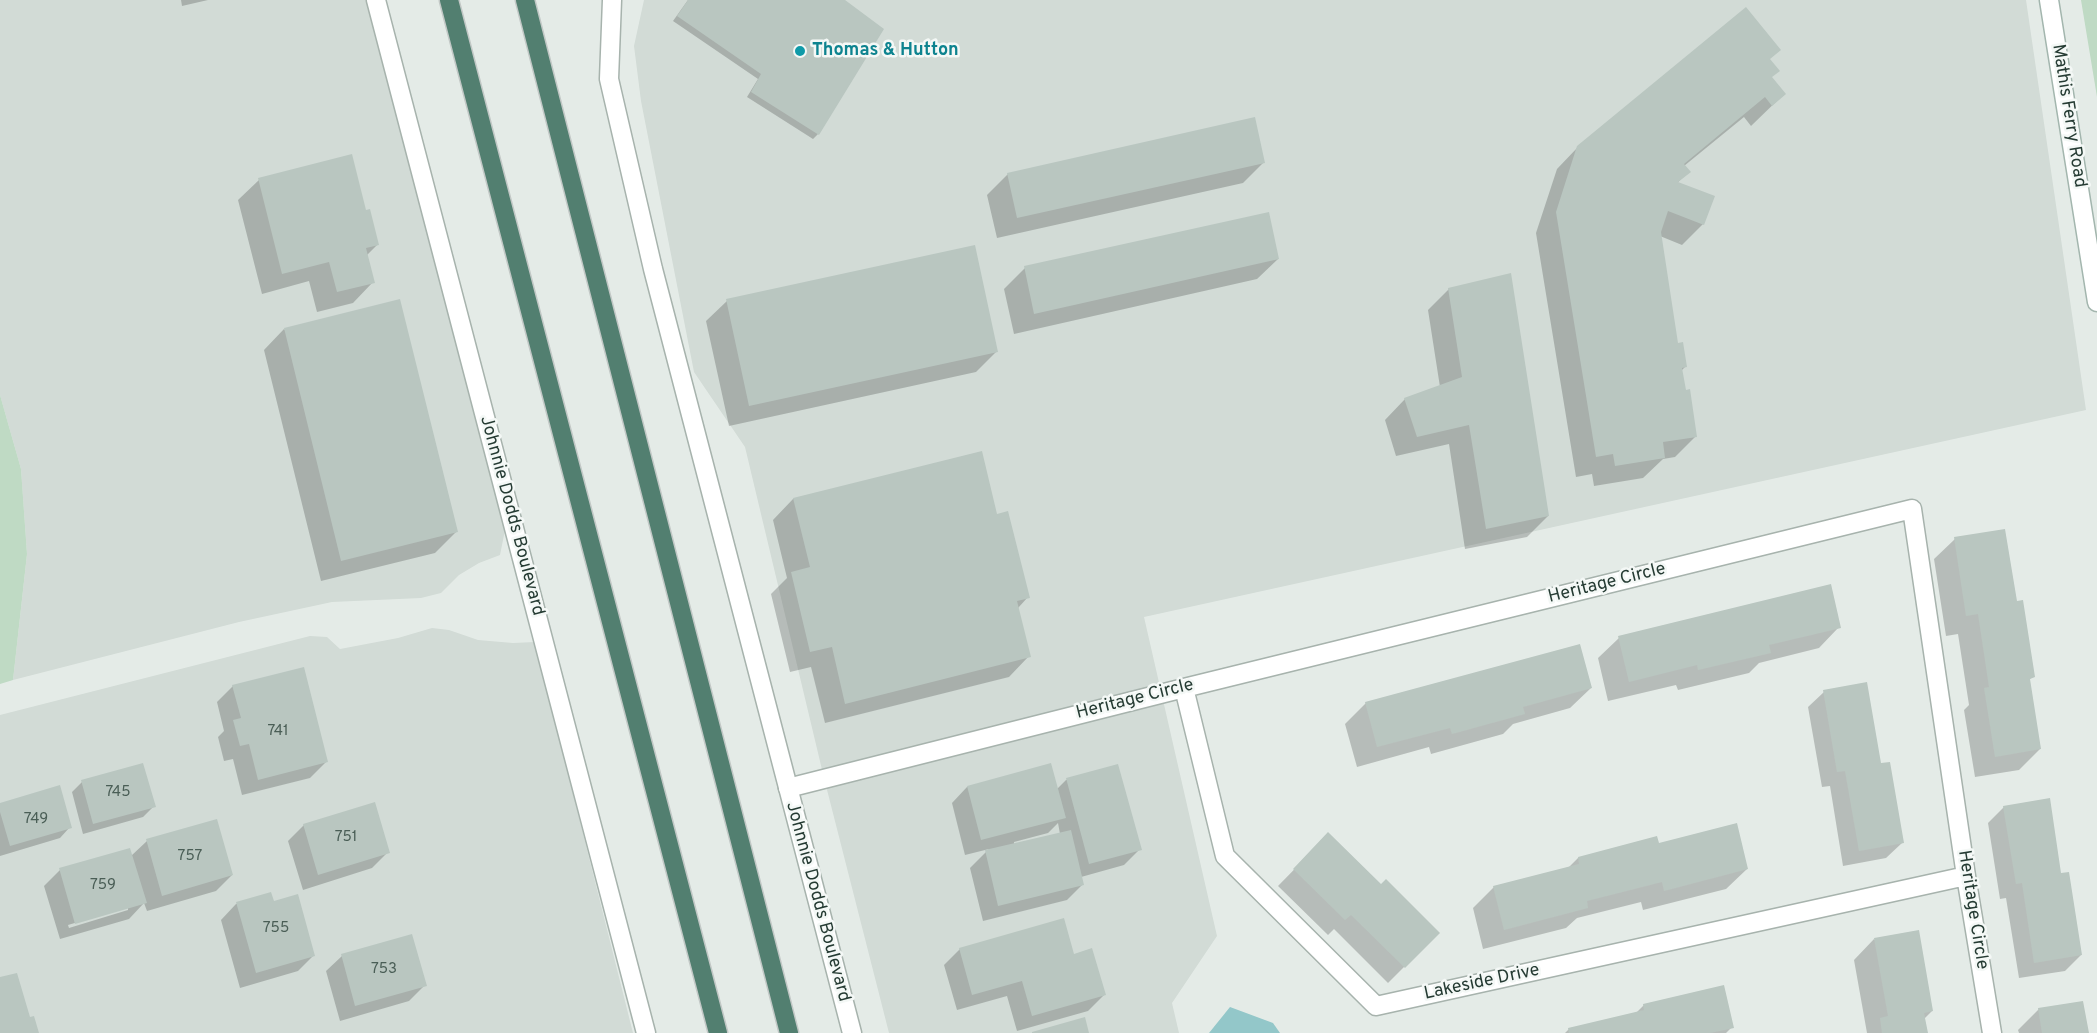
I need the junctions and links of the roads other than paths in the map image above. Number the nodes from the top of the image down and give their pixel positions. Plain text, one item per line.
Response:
1 (376, 0) edge
2 (449, 0) edge
3 (525, 0) edge
4 (612, 0) edge
5 (2049, 0) edge
6 (2097, 302) edge
7 (1184, 688) junction
8 (788, 788) junction
9 (1966, 876) junction
10 (646, 1033) edge
11 (718, 1033) edge
12 (789, 1033) edge
13 (852, 1033) edge
14 (1992, 1033) edge

1 - 10 street, Johnnie Dodds Boulevard
2 - 11 highway
3 - 12 highway
4 - 8 street, Johnnie Dodds Boulevard
5 - 6 street, Mathis Ferry Road
7 - 8 street, Heritage Circle
7 - 9 street, Lakeside Drive
7 - 9 street, Heritage Circle
8 - 13 street, Johnnie Dodds Boulevard
9 - 14 street, Heritage Circle

